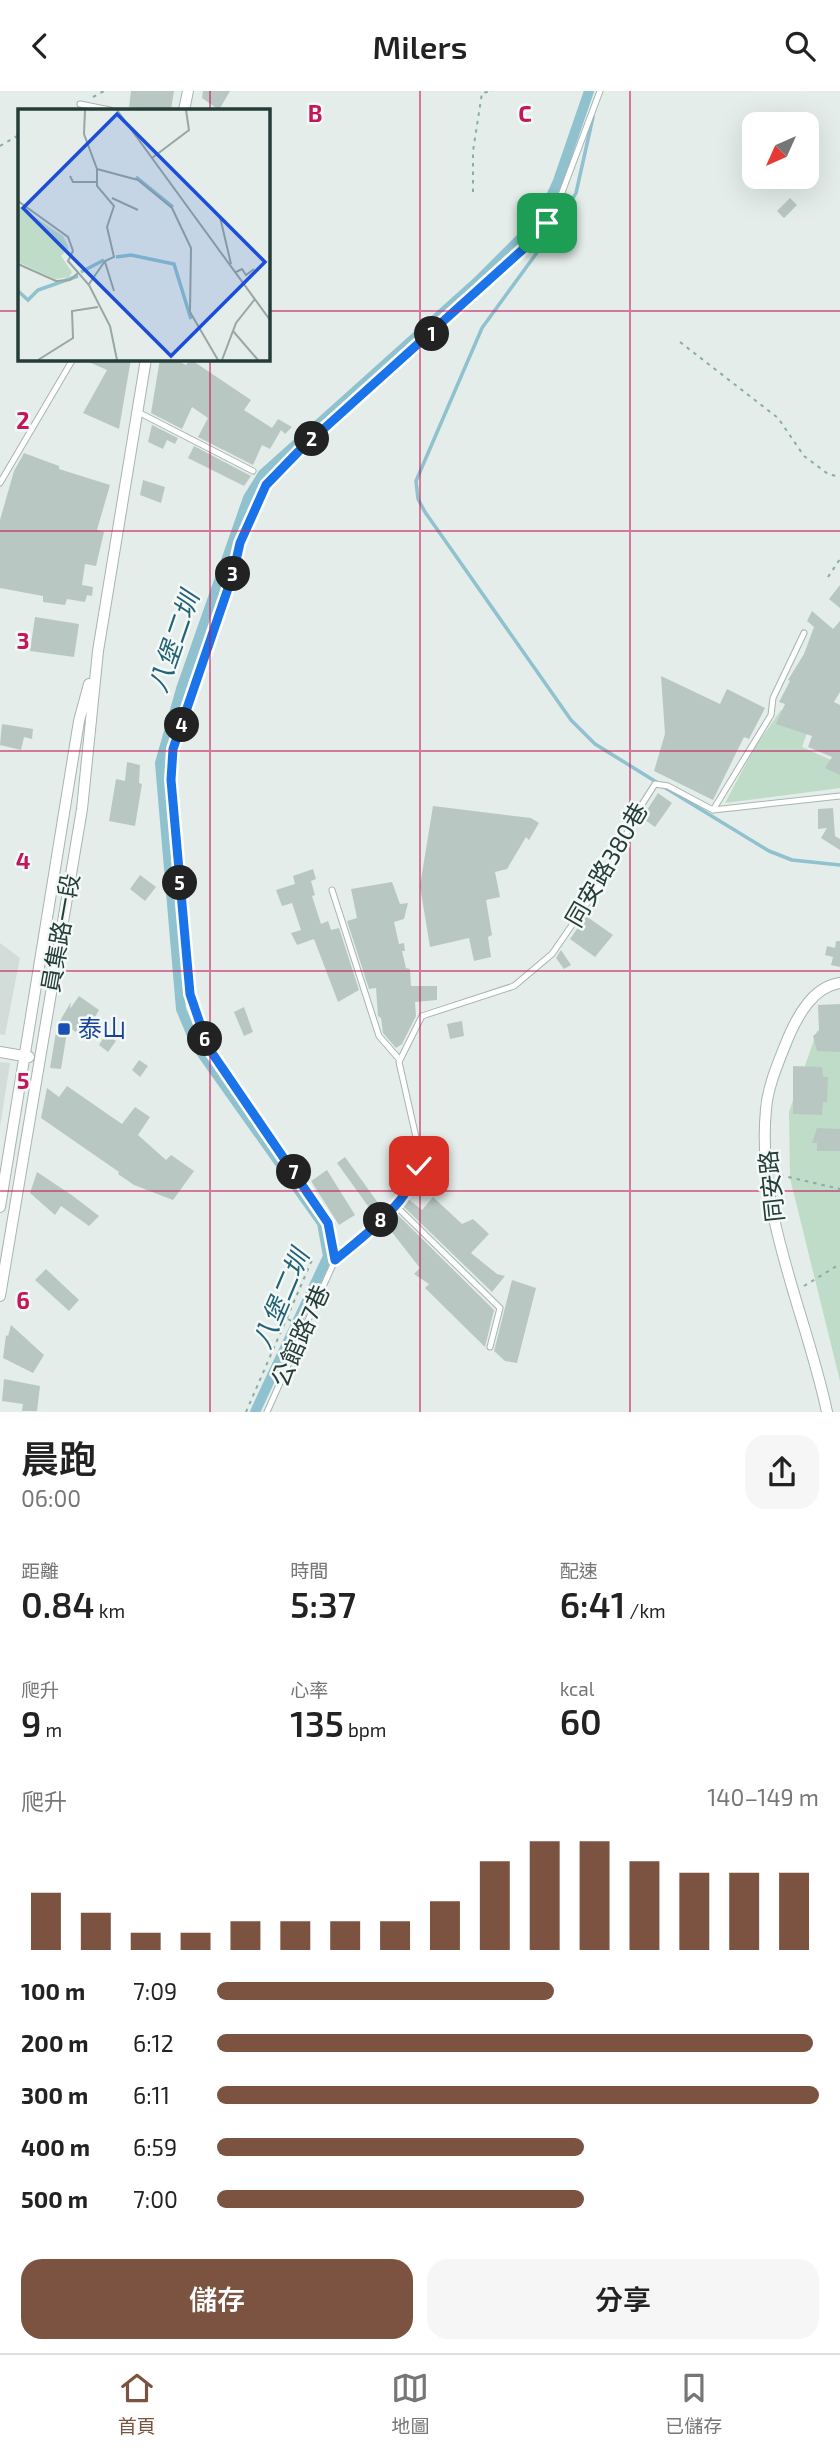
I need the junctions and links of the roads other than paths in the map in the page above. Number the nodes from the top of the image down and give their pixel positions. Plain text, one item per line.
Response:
1 (188, 91) edge
2 (600, 91) edge
3 (79, 104) dead end
4 (105, 109) edge
5 (184, 109) edge
6 (72, 361) edge
7 (146, 361) edge
8 (138, 412) junction
9 (253, 471) dead end
10 (0, 484) edge
11 (804, 633) dead end
12 (98, 650) junction
13 (840, 796) edge
14 (713, 810) junction
15 (332, 890) dead end
16 (840, 983) edge
17 (0, 1052) edge
18 (25, 1056) junction
19 (39, 1060) junction
20 (400, 1060) junction
21 (395, 1205) junction
22 (0, 1207) edge
23 (335, 1260) junction
24 (0, 1296) edge
25 (490, 1347) dead end
26 (267, 1412) edge
27 (827, 1412) edge

1 - 5 street
2 - 23 lane
3 - 4 lane
6 - 10 lane
7 - 8 street, 員集路一段
8 - 9 lane
8 - 12 street, 員集路一段
11 - 14 lane
12 - 18 street, 員集路一段
12 - 19 street, 員集路一段
13 - 14 lane
14 - 20 lane, 同安路380巷
15 - 20 lane
16 - 27 street, 同安路
17 - 18 street
18 - 19 street
18 - 22 street, 員集路一段
19 - 24 street, 員集路一段
20 - 21 lane
21 - 23 lane
21 - 25 lane
23 - 26 lane, 公館路7巷

